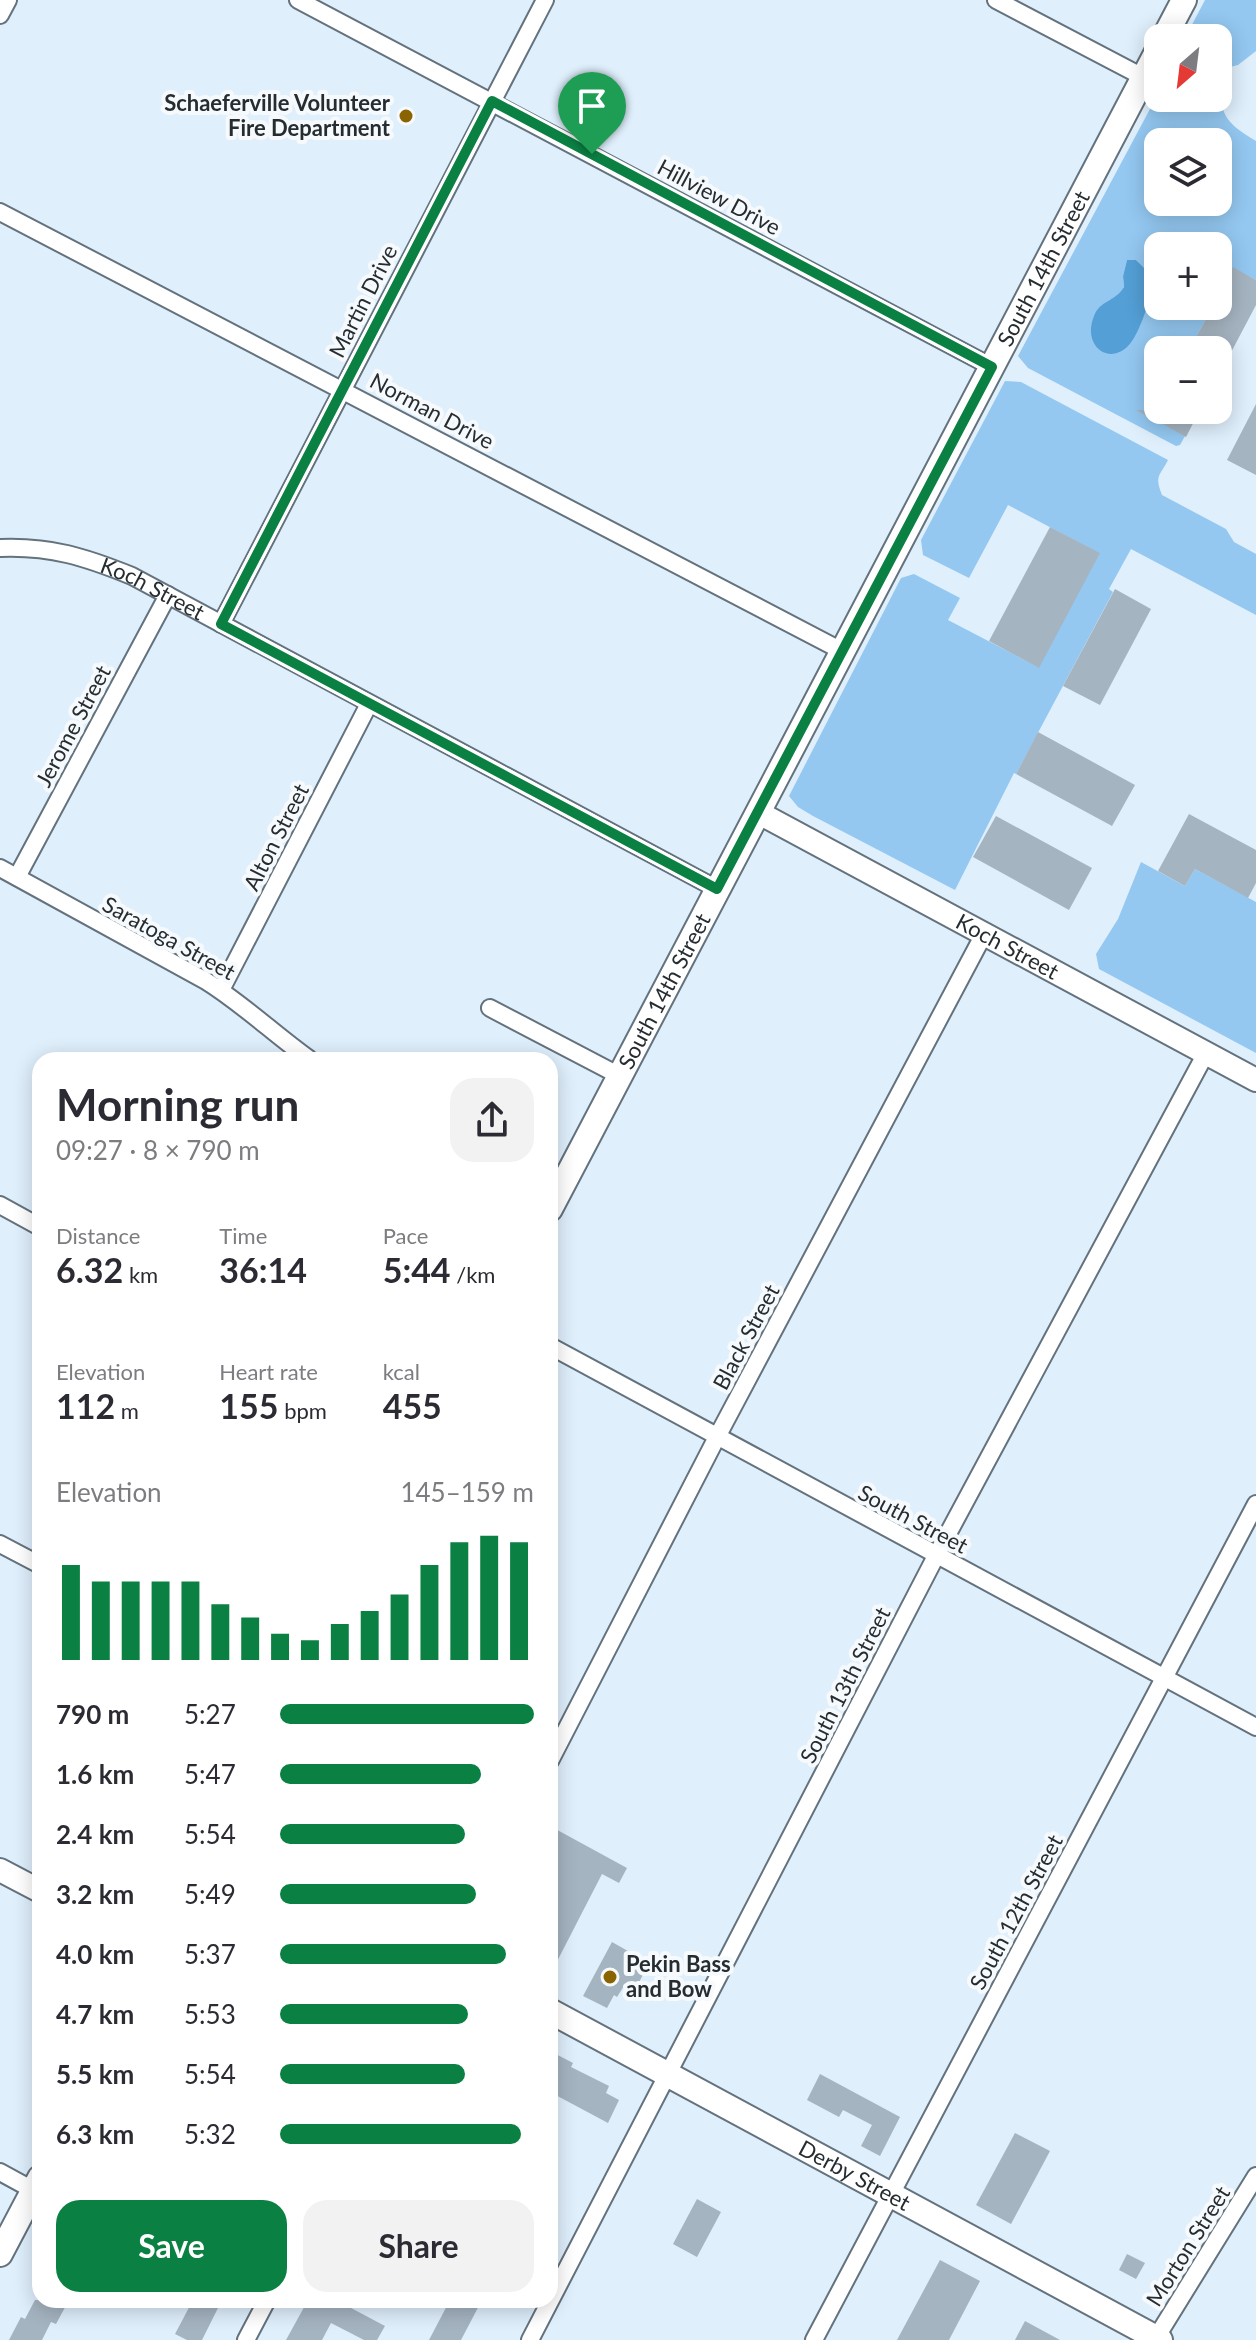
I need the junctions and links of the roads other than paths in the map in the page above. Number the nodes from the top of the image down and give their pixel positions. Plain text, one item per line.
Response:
1 (8, 0) edge
2 (298, 0) edge
3 (545, 0) edge
4 (996, 0) edge
5 (1184, 0) edge
6 (0, 15) edge
7 (1171, 24) edge
8 (1143, 77) joint
9 (492, 101) junction
10 (0, 212) edge
11 (992, 367) junction
12 (342, 388) junction
13 (0, 548) edge
14 (168, 595) junction
15 (221, 624) junction
16 (842, 651) junction
17 (369, 704) junction
18 (759, 813) junction
19 (0, 868) edge
20 (17, 877) junction
21 (717, 889) junction
22 (984, 934) junction
23 (221, 990) junction
24 (490, 1008) dead end
25 (300, 1052) edge
26 (1206, 1053) junction
27 (620, 1076) junction
28 (1256, 1080) edge
29 (558, 1194) edge
30 (0, 1205) edge
31 (32, 1223) edge
32 (558, 1350) edge
33 (717, 1437) junction
34 (1256, 1504) edge
35 (0, 1544) edge
36 (936, 1556) junction
37 (32, 1561) edge
38 (1166, 1677) junction
39 (1256, 1727) edge
40 (558, 1745) edge
41 (0, 1870) edge
42 (32, 1887) edge
43 (558, 2015) edge
44 (669, 2075) junction
45 (0, 2172) edge
46 (1256, 2176) edge
47 (32, 2182) edge
48 (32, 2193) edge
49 (891, 2194) junction
50 (0, 2254) edge
51 (558, 2287) edge
52 (263, 2308) edge
53 (547, 2308) edge
54 (1158, 2339) edge
55 (246, 2340) edge
56 (530, 2340) edge
57 (814, 2340) edge

1 - 6 street
2 - 9 street, Hillview Drive
3 - 9 street, Martin Drive
4 - 8 street
5 - 7 main road
8 - 11 main road, South 14th Street
9 - 11 street, Hillview Drive
9 - 12 street, Martin Drive
10 - 12 street, Norman Drive
11 - 16 main road, South 14th Street
12 - 15 street, Martin Drive
12 - 16 street, Norman Drive
13 - 14 street, Koch Street
14 - 15 street, Koch Street
14 - 20 street, Jerome Street
15 - 17 street, Koch Street
16 - 18 main road, South 14th Street
17 - 21 street, Koch Street
17 - 23 street, Alton Street
18 - 21 main road, South 14th Street
18 - 22 street, Koch Street
19 - 20 street, Saratoga Street
20 - 23 street, Saratoga Street
21 - 27 main road, South 14th Street
22 - 26 street, Koch Street
22 - 33 street, Black Street
23 - 25 street, Saratoga Street
24 - 27 street
26 - 28 street, Koch Street
26 - 36 street, South 13th Street
27 - 29 main road, South 14th Street
30 - 31 street
32 - 33 street, South Street
33 - 36 street, South Street
33 - 40 street, Black Street
34 - 38 street, South 12th Street
35 - 37 street
36 - 38 street, South Street
36 - 44 street, South 13th Street
38 - 39 street, South Street
38 - 49 street, South 12th Street
41 - 42 street
43 - 44 main road, Derby Street
44 - 49 main road, Derby Street
44 - 51 street, South 13th Street
45 - 47 street
46 - 54 street, Morton Street
48 - 50 main road
49 - 54 main road, Derby Street
49 - 57 street, South 12th Street
52 - 55 street
53 - 56 street, South 13th Street

